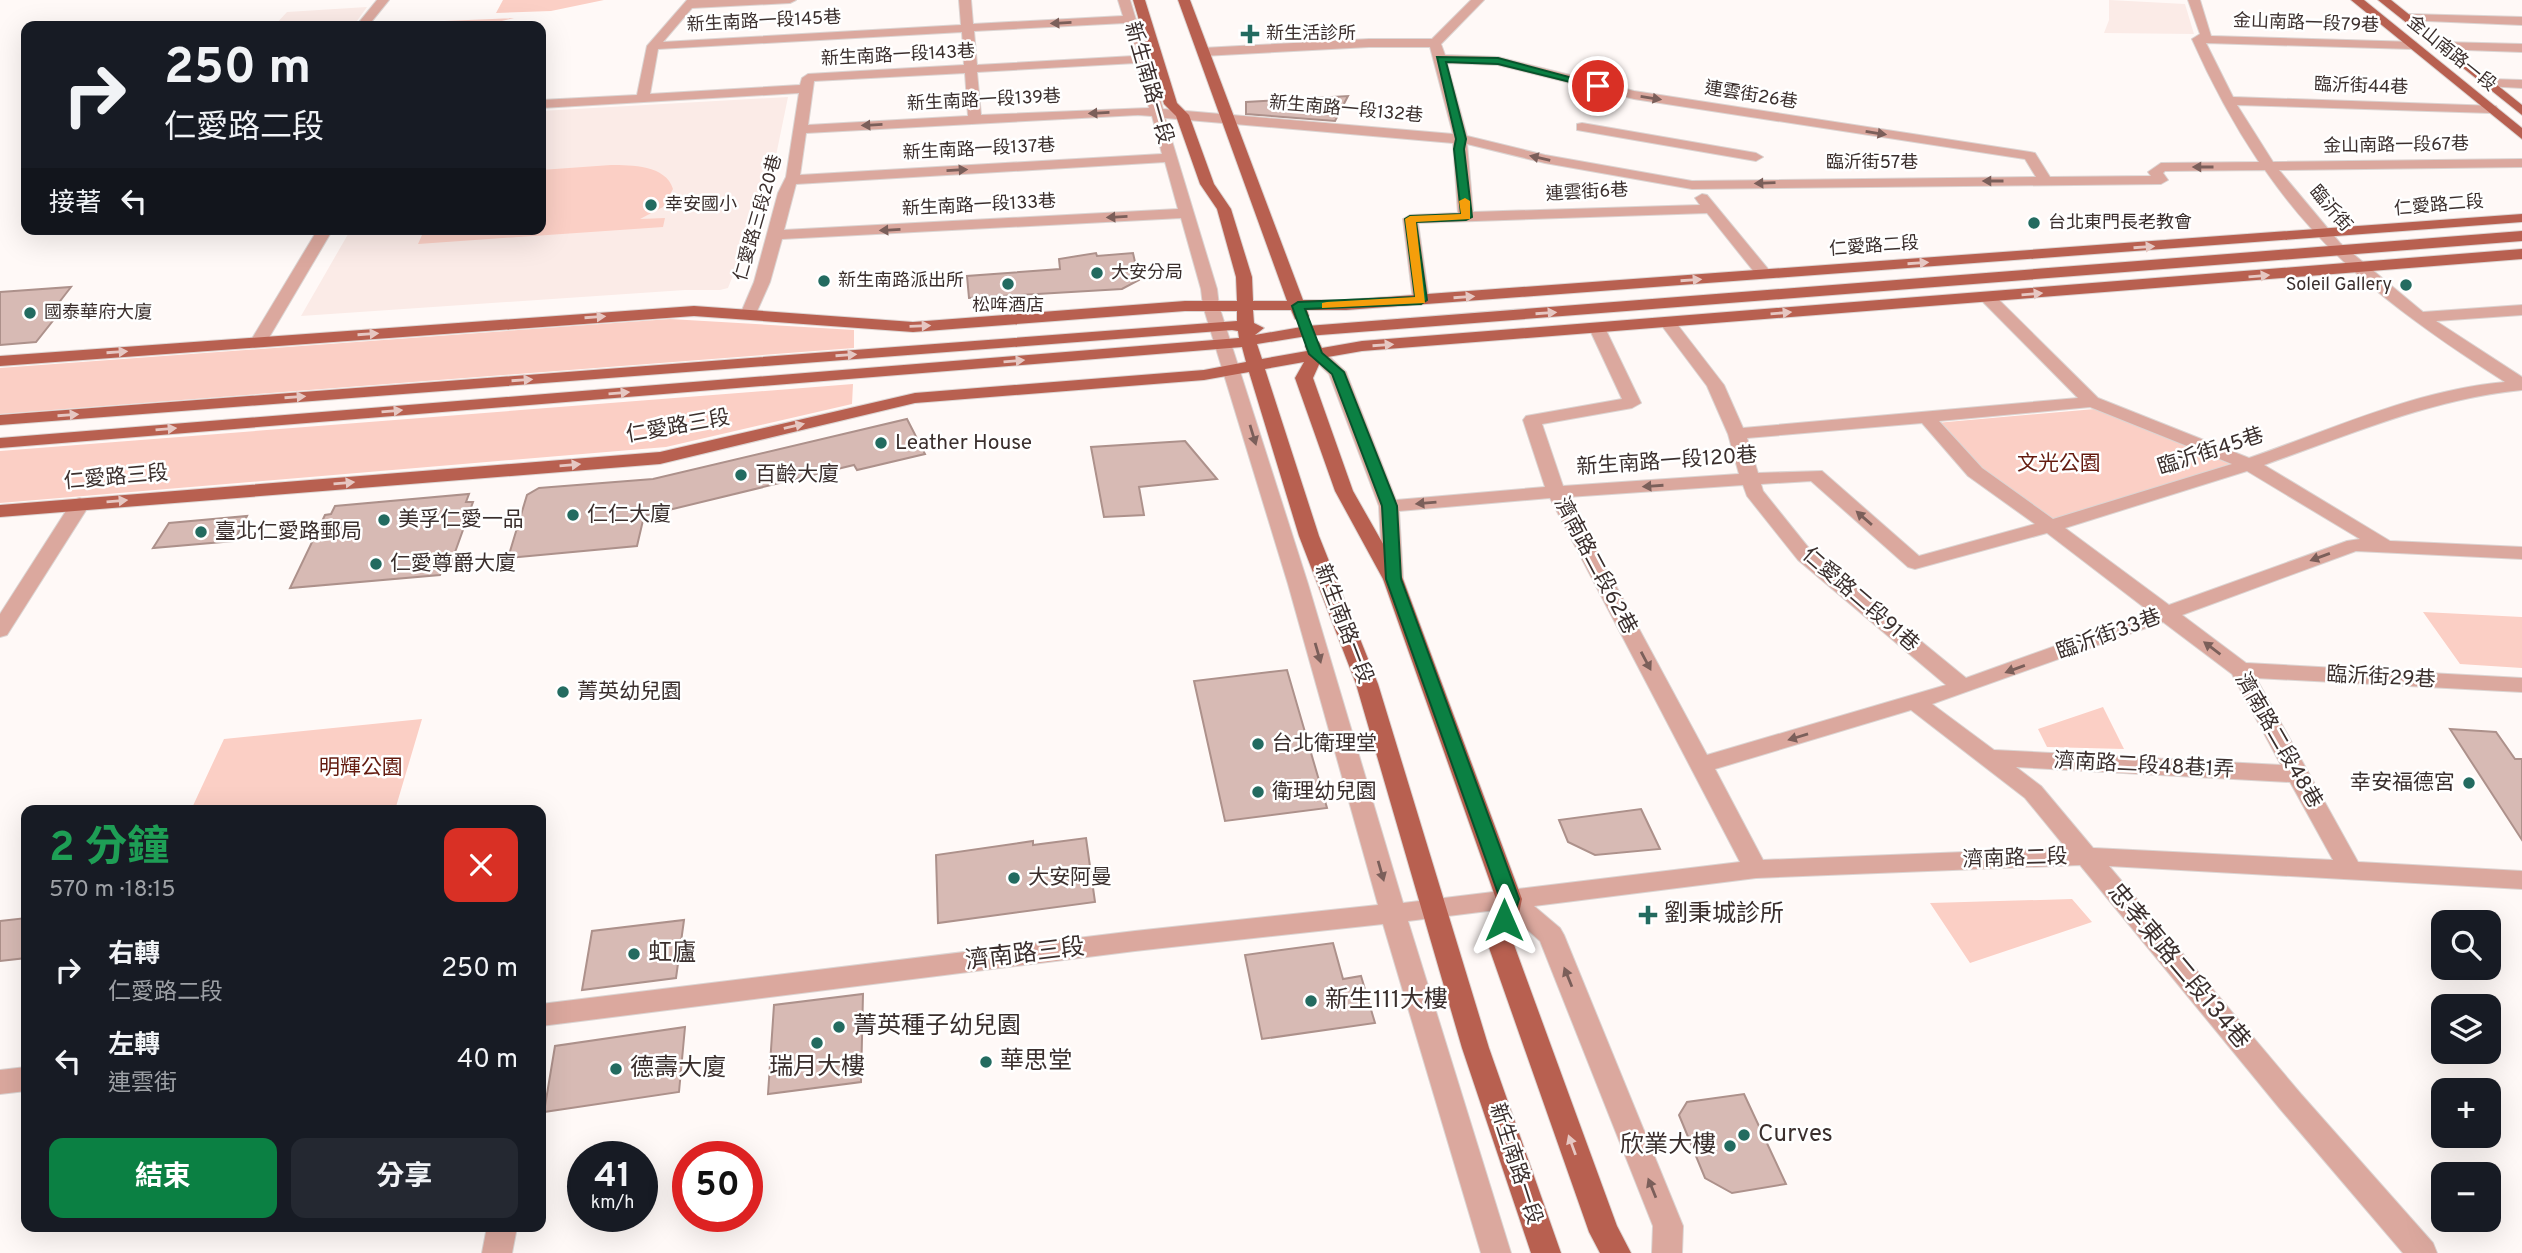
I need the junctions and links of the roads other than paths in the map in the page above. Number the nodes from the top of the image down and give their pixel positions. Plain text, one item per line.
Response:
1 (383, 0) edge
2 (790, 0) edge
3 (965, 0) edge
4 (1124, 0) edge
5 (1139, 0) edge
6 (1184, 0) edge
7 (1478, 0) edge
8 (2194, 0) edge
9 (2357, 0) edge
10 (2384, 0) edge
11 (691, 3) edge
12 (2407, 18) junction
13 (1129, 19) junction
14 (366, 21) edge
15 (2522, 21) edge
16 (967, 28) junction
17 (2198, 39) junction
18 (1435, 43) junction
19 (2412, 45) junction
20 (653, 46) junction
21 (2442, 46) junction
22 (2522, 48) edge
23 (1203, 52) junction
24 (1141, 59) junction
25 (1440, 59) junction
26 (970, 69) junction
27 (2489, 83) junction
28 (2522, 85) edge
29 (806, 89) junction
30 (643, 98) junction
31 (2230, 101) junction
32 (546, 104) edge
33 (2491, 109) junction
34 (2522, 111) edge
35 (1168, 114) junction
36 (975, 119) junction
37 (1228, 120) junction
38 (1582, 127) dead end
39 (802, 129) junction
40 (2522, 135) edge
41 (1461, 139) junction
42 (1756, 157) dead end
43 (1169, 158) junction
44 (2522, 163) edge
45 (2271, 166) junction
46 (791, 180) junction
47 (2045, 181) junction
48 (1692, 185) junction
49 (1710, 209) junction
50 (1185, 213) junction
51 (1466, 217) junction
52 (2522, 218) edge
53 (2325, 234) junction
54 (322, 235) edge
55 (776, 235) junction
56 (2522, 236) edge
57 (2342, 250) junction
58 (2522, 254) edge
59 (2360, 268) junction
60 (1765, 275) junction
61 (1987, 297) junction
62 (1421, 300) junction
63 (1211, 306) junction
64 (1236, 306) junction
65 (1298, 306) junction
66 (2522, 310) edge
67 (748, 315) junction
68 (2421, 317) junction
69 (1667, 322) junction
70 (1218, 326) junction
71 (1597, 328) junction
72 (1307, 331) junction
73 (1239, 339) junction
74 (258, 342) junction
75 (1316, 354) junction
76 (0, 361) edge
77 (1256, 365) junction
78 (1232, 370) junction
79 (2522, 385) edge
80 (2092, 402) junction
81 (1927, 418) junction
82 (0, 420) edge
83 (1737, 434) junction
84 (0, 443) edge
85 (2249, 464) junction
86 (1752, 480) junction
87 (1556, 492) junction
88 (80, 504) junction
89 (1389, 506) junction
90 (0, 511) edge
91 (2052, 527) junction
92 (2386, 547) junction
93 (2522, 553) edge
94 (1915, 563) joint
95 (1394, 579) junction
96 (2167, 614) junction
97 (0, 630) edge
98 (2241, 670) junction
99 (2522, 685) edge
100 (1963, 687) junction
101 (1915, 702) junction
102 (1990, 758) junction
103 (1701, 765) junction
104 (2299, 774) junction
105 (2084, 856) junction
106 (1756, 869) junction
107 (2350, 870) junction
108 (2522, 880) edge
109 (1509, 899) junction
110 (1434, 909) junction
111 (1393, 914) junction
112 (546, 1014) edge
113 (21, 1080) edge
114 (0, 1082) edge
115 (501, 1232) edge
116 (497, 1253) edge
117 (1496, 1253) edge
118 (1546, 1253) edge
119 (1616, 1253) edge
120 (1667, 1253) edge
121 (2422, 1253) edge

1 - 14 street
2 - 11 street
3 - 16 street
4 - 13 street, 新生南路一段
5 - 35 main road, 新生南路一段
6 - 23 main road
7 - 18 street
8 - 17 street, 臨沂街
9 - 19 main road, 金山南路一段
10 - 12 main road, 金山南路一段
11 - 20 street
12 - 15 street
12 - 21 main road, 金山南路一段
13 -> 16 street, 新生南路一段145巷
13 - 24 street, 新生南路一段
16 - 20 street, 新生南路一段145巷
16 - 26 street
17 - 19 street, 金山南路一段79巷
17 - 31 street, 臨沂街
18 - 23 street
18 - 25 street
19 - 33 main road, 金山南路一段
20 - 30 street
21 - 22 street
21 - 27 main road, 金山南路一段
23 - 37 main road
24 - 26 street, 新生南路一段143巷
24 - 35 street, 新生南路一段
25 - 41 street
25 -> 47 street, 連雲街26巷
26 - 29 street, 新生南路一段143巷
26 - 36 street
27 - 28 street
27 - 34 main road, 金山南路一段
29 - 30 street, 新生南路一段143巷
29 - 39 street, 仁愛路三段20巷
30 - 32 street, 新生南路一段143巷
31 - 33 street, 臨沂街44巷
31 - 45 street, 臨沂街
33 - 40 main road, 金山南路一段
35 -> 36 street, 新生南路一段139巷
35 - 37 street, 新生南路一段139巷
35 - 43 street, 新生南路一段
35 - 64 main road, 新生南路一段
36 -> 39 street, 新生南路一段139巷
37 - 41 street, 新生南路一段132巷
37 - 65 main road
38 - 42 street
39 - 46 street, 仁愛路三段20巷
48 -> 41 street, 臨沂街57巷
41 - 51 street
46 -> 43 street, 新生南路一段137巷
43 - 50 street, 新生南路一段
44 - 45 street, 金山南路一段67巷
45 -> 47 street, 臨沂街57巷
45 - 53 street, 臨沂街
46 - 55 street, 仁愛路三段20巷
47 -> 48 street, 臨沂街57巷
48 - 49 street
49 - 51 street, 連雲街6巷
49 - 60 street
50 -> 55 street, 新生南路一段133巷
50 - 63 street, 新生南路一段
51 - 62 street, 連雲街6巷
52 - 53 main road, 仁愛路二段
53 - 57 street, 臨沂街
60 -> 53 main road, 仁愛路二段
54 - 74 street
55 - 67 street, 仁愛路三段20巷
56 - 57 main road, 仁愛路二段
57 - 59 street, 臨沂街
72 -> 57 main road, 仁愛路二段
58 - 59 main road
61 -> 59 main road
59 - 68 street, 臨沂街
62 -> 60 main road, 仁愛路二段
69 -> 61 main road
61 - 80 street
62 - 65 main road, 仁愛路二段
63 - 64 main road
67 -> 63 main road
63 - 70 street, 新生南路一段
64 - 65 main road, 仁愛路二段
64 - 73 main road, 新生南路一段
65 - 72 main road
66 - 68 street
74 -> 67 main road
68 - 79 street, 臨沂街
69 - 71 main road
69 - 83 street, 仁愛路二段91巷
70 - 73 street, 新生南路一段
70 - 73 main road
82 -> 70 main road
75 -> 71 main road
71 - 87 street, 濟南路二段62巷
72 - 73 main road, 仁愛路二段
72 - 75 main road
73 - 77 main road, 新生南路一段
73 - 78 street, 新生南路一段
84 -> 73 main road, 仁愛路三段
76 -> 74 main road
75 - 77 main road, 仁愛路三段
75 - 89 street
75 - 95 main road
77 - 78 main road, 仁愛路三段
77 - 110 main road, 新生南路一段
88 -> 78 main road, 仁愛路三段
78 -> 111 street, 新生南路一段
79 - 85 street, 臨沂街45巷
80 - 81 street
80 - 85 street
81 - 83 street
81 - 91 street, 濟南路二段48巷
83 - 86 street, 仁愛路二段91巷
85 - 91 street, 臨沂街45巷
85 - 92 street
86 -> 87 street, 新生南路一段120巷
94 -> 86 street, 新生南路一段120巷
86 - 100 street, 仁愛路二段91巷
87 -> 89 street, 新生南路一段120巷
87 -> 103 street, 濟南路二段62巷
88 - 90 main road, 仁愛路三段
88 - 97 street
89 - 95 street
91 - 94 street, 臨沂街45巷
91 - 96 street, 濟南路二段48巷
92 - 93 street, 臨沂街33巷
92 -> 96 street, 臨沂街33巷
95 - 109 main road
98 -> 96 street, 濟南路二段48巷
96 -> 100 street, 臨沂街33巷
98 - 99 street, 臨沂街29巷
98 - 104 street, 濟南路二段48巷
100 - 101 street, 臨沂街33巷
101 - 102 street, 忠孝東路二段134巷
101 -> 103 street, 臨沂街33巷
102 - 104 street, 濟南路二段48巷1弄
102 - 105 street, 忠孝東路二段134巷
103 - 106 street, 濟南路二段62巷
104 - 107 street, 濟南路二段48巷
105 - 106 street, 濟南路二段
105 - 107 street, 濟南路二段
105 - 121 street, 忠孝東路二段134巷
106 - 109 street, 濟南路二段
107 - 108 street, 濟南路二段
109 - 110 street, 濟南路三段
119 -> 109 main road
120 -> 109 street
110 - 111 street, 濟南路三段
110 - 118 main road, 新生南路一段
111 - 112 street, 濟南路三段
111 - 117 street, 新生南路一段
113 - 114 street
115 - 116 street

